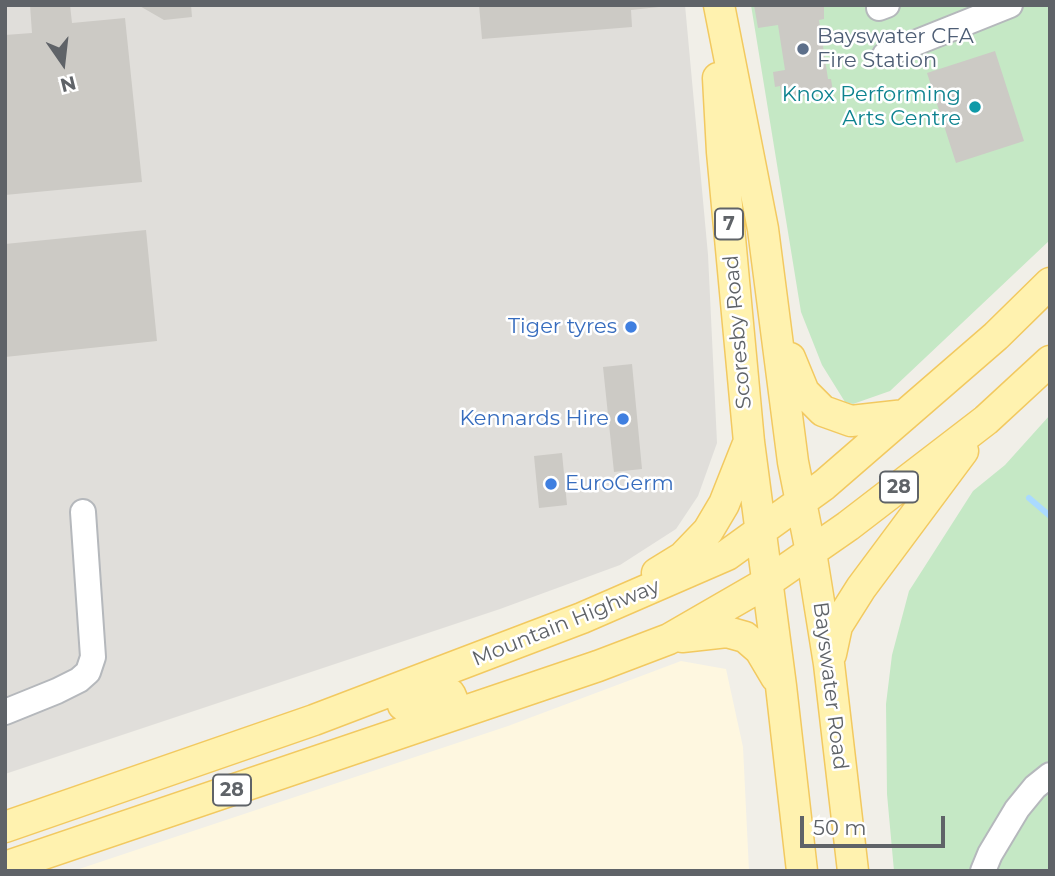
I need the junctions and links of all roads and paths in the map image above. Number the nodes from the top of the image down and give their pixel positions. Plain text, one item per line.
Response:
1 (714, 5) edge
2 (719, 5) edge
3 (1010, 5) edge
4 (884, 55) dead end
5 (1050, 284) edge
6 (775, 322) junction
7 (1050, 361) edge
8 (905, 415) junction
9 (986, 420) junction
10 (748, 442) junction
11 (801, 502) junction
12 (83, 512) dead end
13 (761, 533) junction
14 (811, 552) junction
15 (766, 583) junction
16 (582, 618) junction
17 (668, 639) junction
18 (515, 643) junction
19 (829, 664) junction
20 (781, 686) junction
21 (512, 695) junction
22 (5, 712) edge
23 (458, 713) junction
24 (314, 720) junction
25 (1050, 775) edge
26 (5, 827) edge
27 (5, 867) edge
28 (803, 871) edge
29 (853, 871) edge
30 (983, 871) edge

1 - 10 main road, Scoresby Road / 7
2 - 6 main road, Scoresby Road / 7
3 - 4 lane
5 - 8 main road, Mountain Highway / 28
6 - 8 main road
6 - 11 main road, Scoresby Road / 7
7 - 9 main road, 28
8 - 11 main road, Mountain Highway / 28
9 - 14 main road, 28
9 - 19 main road
10 - 13 main road, Scoresby Road / 7
10 - 16 main road
11 - 13 main road, Mountain Highway / 28
11 - 14 main road, Bayswater Road / 7
12 - 22 lane
13 - 15 main road, 7
13 - 16 main road, Mountain Highway / 28
14 - 15 main road, 28
14 - 19 main road, Bayswater Road / 7
15 - 17 main road, 28
15 - 20 main road, 7
16 - 18 main road, Mountain Highway / 28
17 - 20 main road
17 - 21 main road, 28
18 - 21 main road
18 - 24 main road, Mountain Highway / 28
19 - 29 main road, Bayswater Road / 7
20 - 28 main road, 7
21 - 23 main road, 28
23 - 24 main road
23 - 27 main road, 28
24 - 26 main road, Mountain Highway / 28
25 - 30 lane

